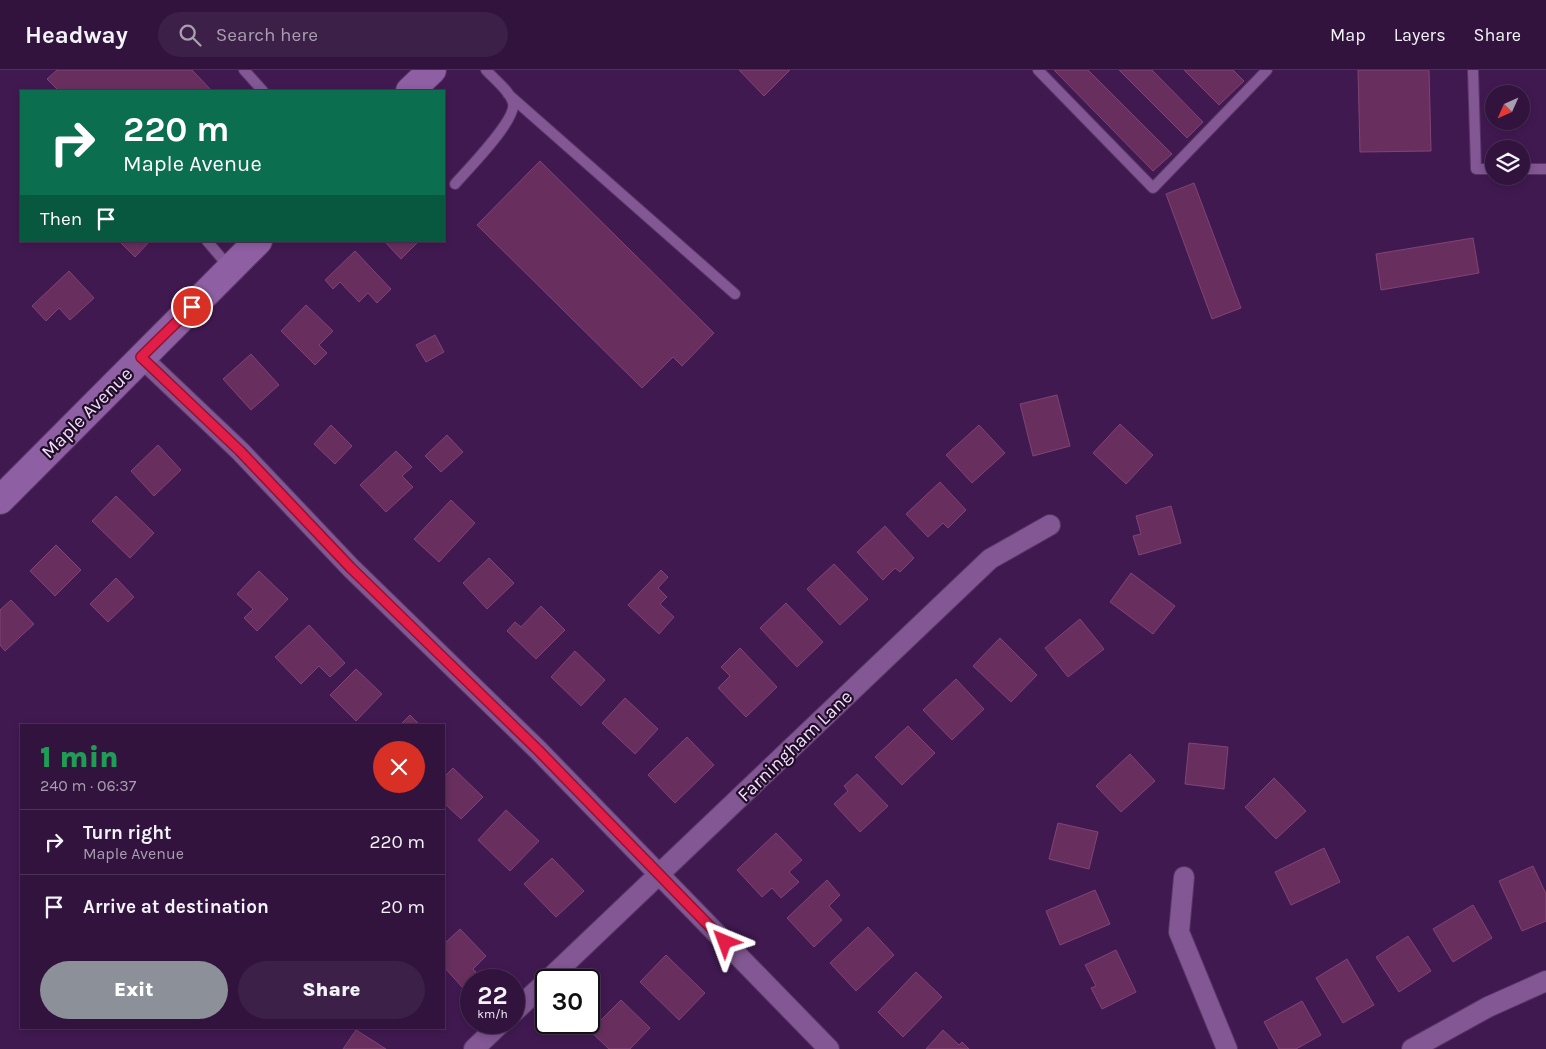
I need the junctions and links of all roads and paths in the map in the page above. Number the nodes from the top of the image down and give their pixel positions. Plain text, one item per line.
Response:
1 (244, 70) edge
2 (432, 70) edge
3 (486, 70) edge
4 (1038, 70) edge
5 (1267, 70) edge
6 (1473, 70) edge
7 (263, 90) edge
8 (411, 90) edge
9 (508, 94) junction
10 (1485, 169) edge
11 (1530, 169) edge
12 (1546, 169) edge
13 (456, 184) dead end
14 (208, 242) edge
15 (257, 242) edge
16 (231, 269) junction
17 (734, 294) dead end
18 (141, 357) junction
19 (0, 500) edge
20 (1050, 525) dead end
21 (660, 876) junction
22 (1184, 877) dead end
23 (560, 969) edge
24 (1546, 981) edge
25 (535, 992) edge
26 (525, 1002) edge
27 (490, 1034) edge
28 (474, 1049) edge
29 (829, 1049) edge
30 (1227, 1049) edge
31 (1412, 1049) edge

1 - 7 lane
2 - 8 main road
3 - 9 lane
4 - 5 lane
6 - 10 lane
9 - 13 lane
9 - 17 lane
11 - 12 lane
14 - 16 lane
15 - 16 main road, Maple Avenue
16 - 18 main road, Maple Avenue
18 - 19 main road, Maple Avenue
18 - 21 street
20 - 21 street, Farningham Lane
21 - 23 street, Farningham Lane
21 - 29 street
22 - 30 street
24 - 31 street
25 - 26 street, Farningham Lane
27 - 28 street

